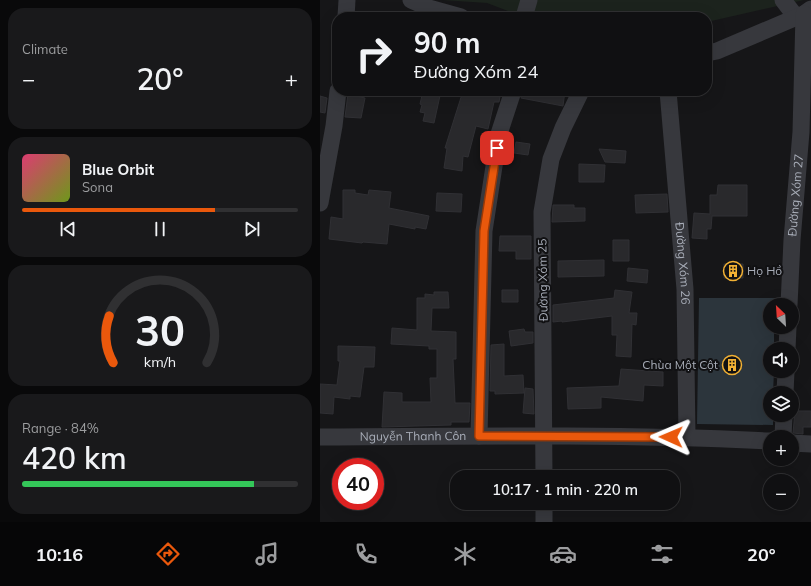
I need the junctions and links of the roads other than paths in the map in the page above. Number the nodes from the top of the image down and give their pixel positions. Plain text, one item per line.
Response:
1 (348, 0) edge
2 (410, 0) edge
3 (529, 0) edge
4 (784, 0) edge
5 (347, 12) edge
6 (443, 12) edge
7 (525, 12) edge
8 (804, 13) edge
9 (712, 52) edge
10 (337, 96) edge
11 (511, 96) edge
12 (579, 96) edge
13 (668, 96) edge
14 (320, 203) edge
15 (789, 298) edge
16 (545, 435) junction
17 (320, 436) edge
18 (479, 436) junction
19 (687, 437) junction
20 (763, 441) edge
21 (799, 443) edge
22 (811, 444) edge
23 (544, 470) edge
24 (544, 510) edge
25 (544, 522) edge

1 - 5 street
2 - 6 street
3 - 7 street
4 - 8 street
8 - 9 street
8 - 15 street, Đường Xóm 27
10 - 14 street
11 - 18 street
12 - 16 street, Đường Xóm 25
13 - 19 street, Đường Xóm 26
16 - 18 street, Nguyễn Thanh Côn
16 - 19 street, Nguyễn Thanh Côn
16 - 23 street, Đường Xóm 25
17 - 18 street, Nguyễn Thanh Côn
19 - 20 street, Nguyễn Thanh Côn
21 - 22 street
24 - 25 street

